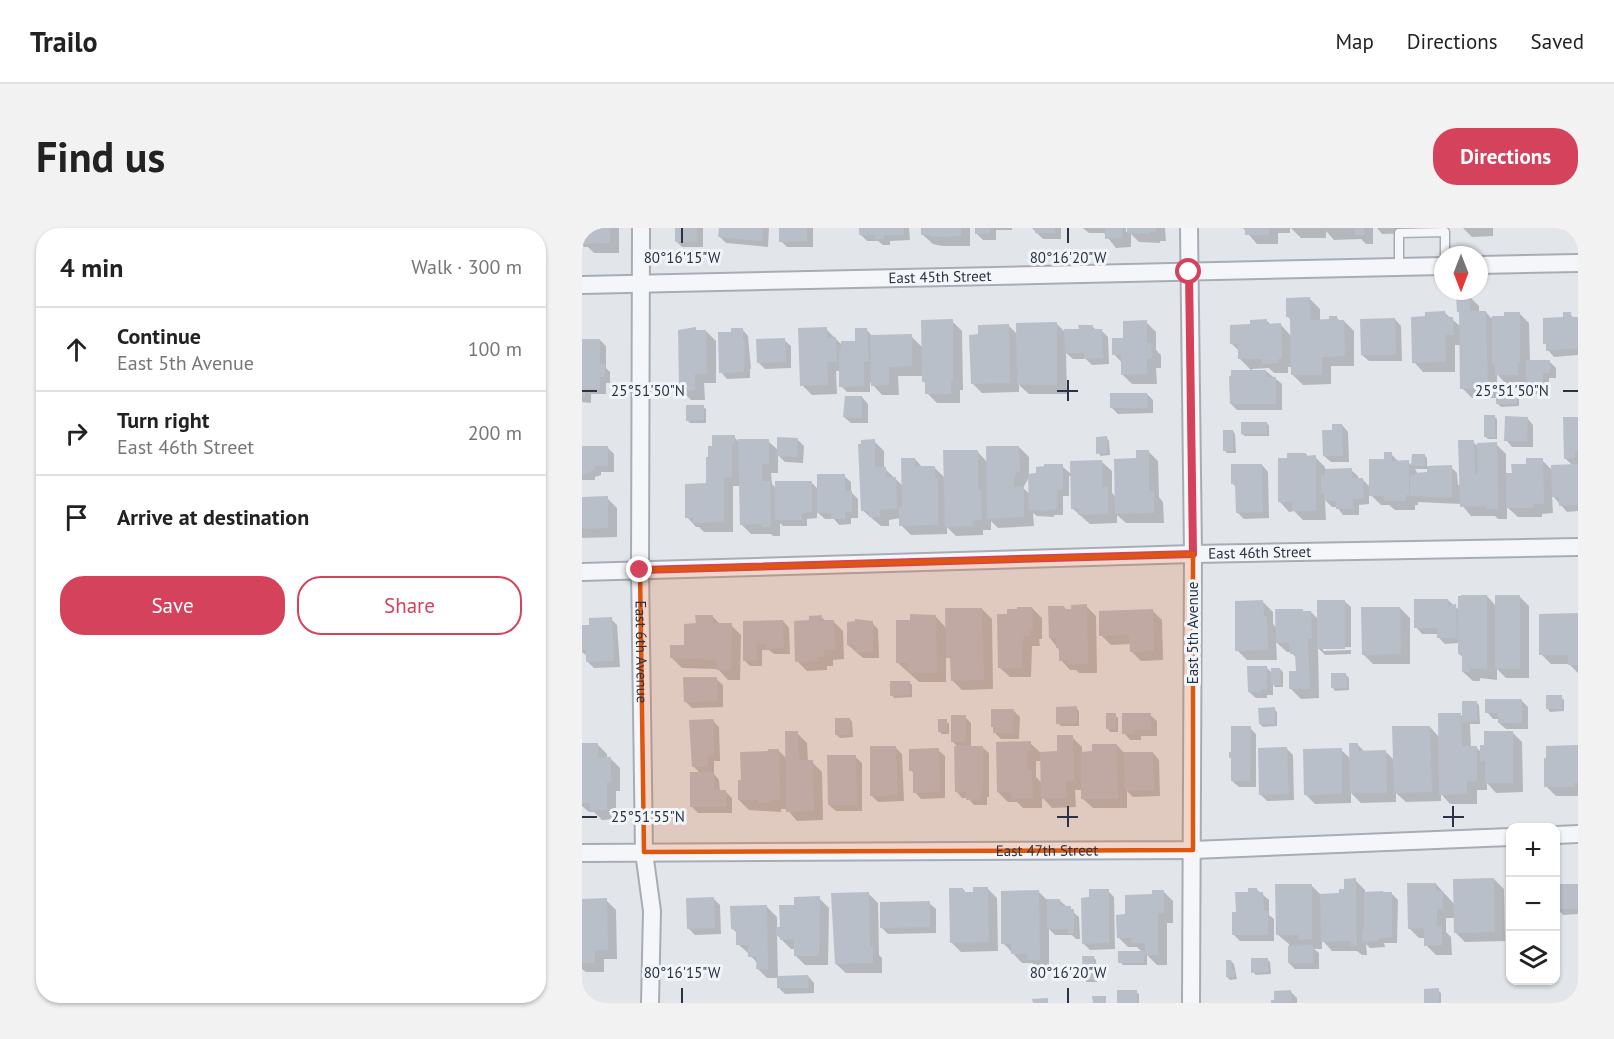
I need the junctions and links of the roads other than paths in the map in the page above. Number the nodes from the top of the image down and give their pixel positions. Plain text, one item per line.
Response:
1 (642, 228) edge
2 (1189, 228) edge
3 (1445, 246) edge
4 (1578, 262) edge
5 (1488, 265) edge
6 (1434, 266) edge
7 (1399, 267) junction
8 (1189, 272) junction
9 (642, 283) junction
10 (582, 285) edge
11 (1578, 547) edge
12 (1193, 554) junction
13 (640, 570) junction
14 (582, 572) edge
15 (1578, 834) edge
16 (1560, 835) edge
17 (1506, 837) edge
18 (1193, 850) junction
19 (644, 852) junction
20 (582, 853) edge
21 (650, 1003) edge
22 (1191, 1003) edge

1 - 9 street, East 6th Avenue
2 - 8 street, East 5th Avenue
3 - 7 lane
4 - 5 street
6 - 7 street, East 45th Street
7 - 8 street, East 45th Street
8 - 9 street, East 45th Street
8 - 12 street, East 5th Avenue
9 - 10 street, East 45th Street
9 - 13 street, East 6th Avenue
11 - 12 street, East 46th Street
12 - 13 street, East 46th Street
12 - 18 street, East 5th Avenue
13 - 14 street, East 46th Street
13 - 19 street, East 6th Avenue
15 - 16 street
17 - 18 street, East 47th Street
18 - 19 street, East 47th Street
18 - 22 street, East 5th Avenue
19 - 20 street, East 47th Street
19 - 21 street, East 6th Avenue

